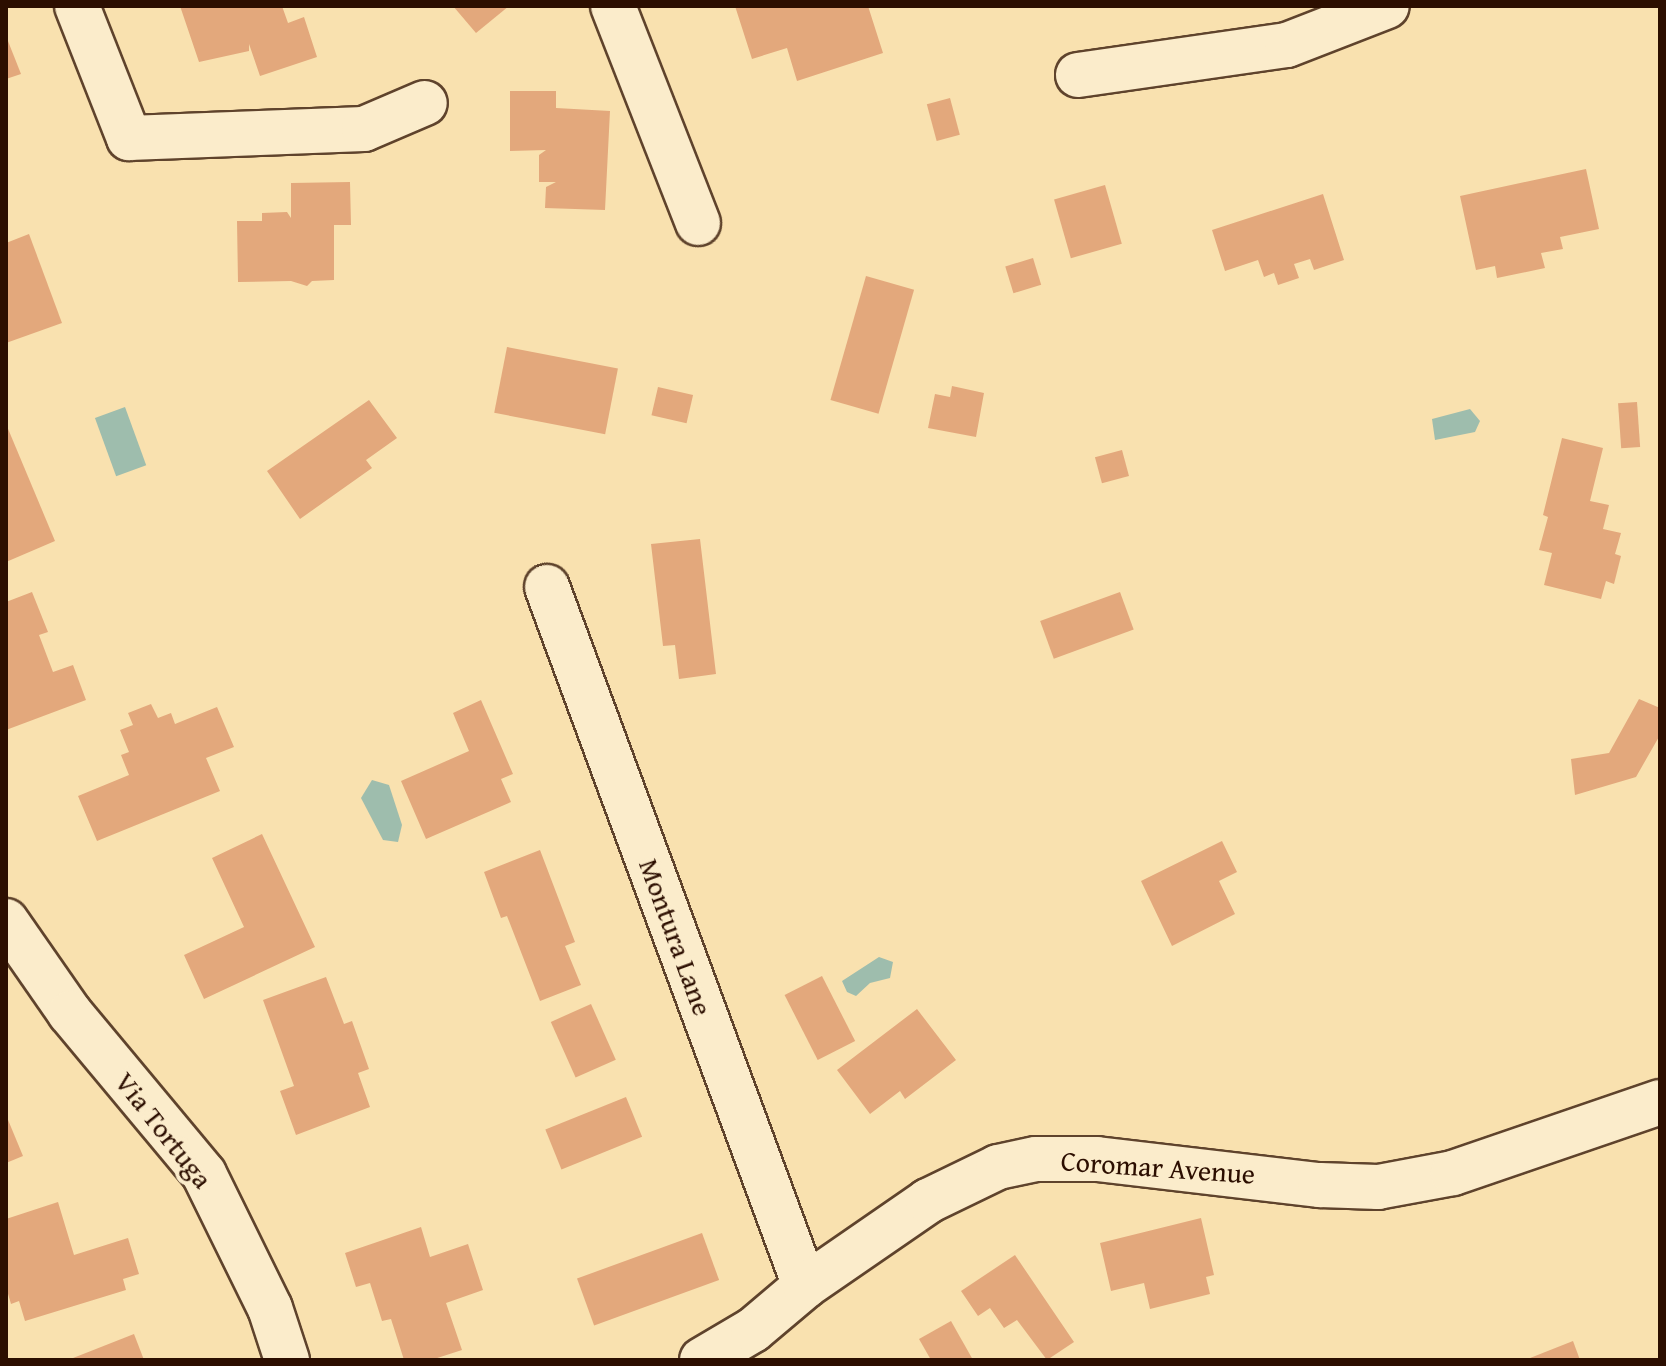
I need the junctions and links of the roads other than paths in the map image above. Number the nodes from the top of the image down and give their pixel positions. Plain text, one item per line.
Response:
1 (77, 6) edge
2 (613, 6) edge
3 (1387, 6) edge
4 (1078, 75) dead end
5 (425, 103) dead end
6 (698, 223) dead end
7 (547, 587) dead end
8 (6, 921) edge
9 (1660, 1102) edge
10 (805, 1286) junction
11 (287, 1360) edge
12 (702, 1360) edge

1 - 5 street
2 - 6 street
3 - 4 street
7 - 10 street, Montura Lane
8 - 11 street, Via Tortuga
9 - 10 street, Coromar Avenue
10 - 12 street, Coromar Avenue

